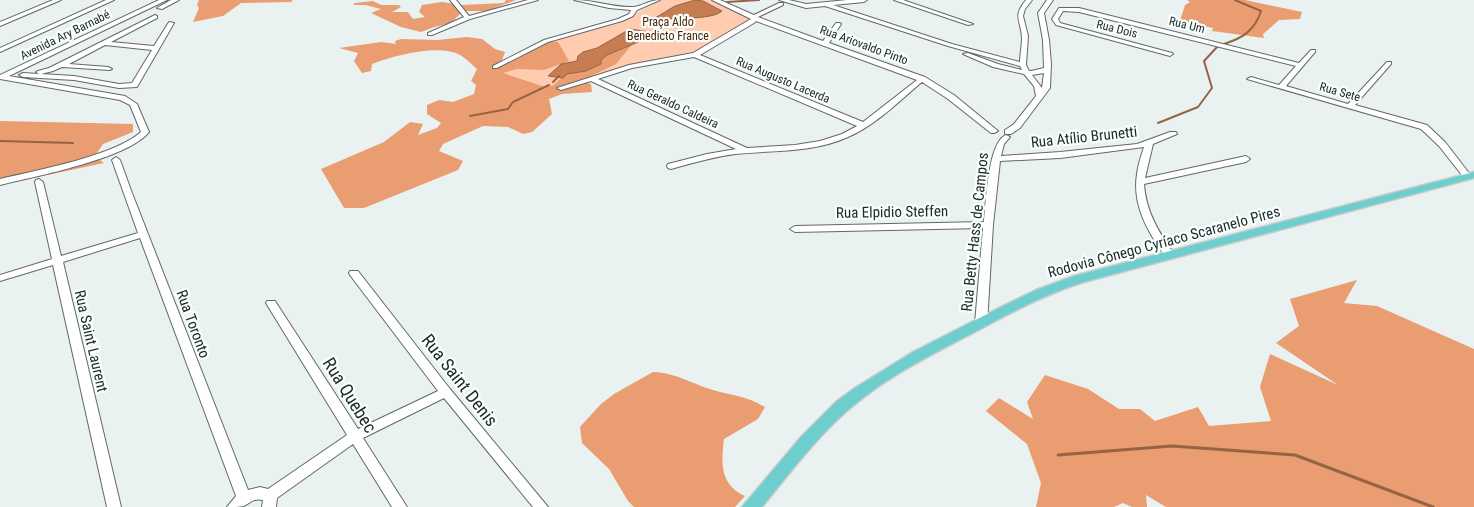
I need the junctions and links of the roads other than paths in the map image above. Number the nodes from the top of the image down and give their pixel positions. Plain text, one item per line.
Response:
1 (58, 0) edge
2 (111, 0) edge
3 (164, 0) edge
4 (176, 0) edge
5 (453, 0) edge
6 (534, 0) edge
7 (577, 0) edge
8 (657, 0) edge
9 (715, 0) edge
10 (864, 0) edge
11 (897, 0) edge
12 (1029, 0) edge
13 (1050, 0) edge
14 (782, 2) edge
15 (827, 5) junction
16 (634, 8) junction
17 (155, 18) dead end
18 (468, 18) junction
19 (755, 18) junction
20 (171, 23) dead end
21 (0, 24) edge
22 (838, 24) dead end
23 (970, 24) dead end
24 (1033, 24) junction
25 (1058, 24) joint
26 (430, 34) dead end
27 (104, 43) junction
28 (825, 43) junction
29 (950, 45) junction
30 (156, 48) junction
31 (0, 50) edge
32 (1313, 51) dead end
33 (1170, 54) dead end
34 (696, 55) junction
35 (1006, 60) junction
36 (1388, 63) dead end
37 (32, 64) junction
38 (44, 64) junction
39 (62, 65) junction
40 (998, 65) junction
41 (1022, 65) junction
42 (1300, 65) junction
43 (495, 67) dead end
44 (108, 69) dead end
45 (1048, 69) junction
46 (1027, 74) junction
47 (21, 75) junction
48 (1, 77) edge
49 (592, 78) junction
50 (922, 78) junction
51 (1250, 79) dead end
52 (1281, 86) junction
53 (561, 88) dead end
54 (1040, 97) junction
55 (1350, 106) junction
56 (862, 125) junction
57 (994, 133) junction
58 (1173, 134) dead end
59 (1005, 137) junction
60 (1149, 142) junction
61 (745, 151) junction
62 (996, 158) junction
63 (1246, 159) dead end
64 (116, 160) dead end
65 (672, 166) dead end
66 (1471, 176) edge
67 (0, 182) edge
68 (39, 182) dead end
69 (1141, 182) junction
70 (988, 225) junction
71 (795, 229) dead end
72 (144, 234) junction
73 (1170, 255) junction
74 (57, 260) junction
75 (354, 273) dead end
76 (0, 278) edge
77 (271, 302) dead end
78 (981, 324) junction
79 (446, 392) junction
80 (355, 436) junction
81 (239, 502) edge
82 (269, 502) edge
83 (114, 507) edge
84 (400, 507) edge
85 (541, 507) edge
86 (752, 507) edge

1 - 21 street
2 - 31 street
3 - 37 street, Avenida Ary Barnabé
4 - 38 street, Avenida Ary Barnabé
5 - 18 street
6 - 18 street
7 - 16 street
8 - 16 street
9 - 19 street, Rua Ariovaldo Pinto
10 - 15 street
11 - 23 street
12 - 24 street
13 - 24 street
14 - 15 street
14 - 19 street
15 - 29 street
16 - 43 street
17 - 27 street
18 - 26 street
19 - 28 street, Rua Ariovaldo Pinto
19 - 34 street
20 - 30 street
22 - 28 street
24 - 41 street
24 - 45 street
25 - 33 street, Rua Dois
25 - 42 street, Rua Um
27 - 30 street
27 - 39 street
28 - 50 street, Rua Ariovaldo Pinto
29 - 35 street
29 - 40 street
30 - 47 street
32 - 42 street
34 - 49 street
34 - 56 street, Rua Augusto Lacerda
35 - 40 street
35 - 41 street
36 - 55 street
37 - 38 street
37 - 48 street, Avenida Ary Barnabé
38 - 47 street, Avenida Ary Barnabé
39 - 44 street
39 - 47 street
40 - 46 street
41 - 46 street
42 - 52 street
45 - 46 street
45 - 54 street
46 - 54 street
47 - 48 street
47 - 67 street
49 - 53 street
49 - 61 street, Rua Geraldo Caldeira
50 - 56 street
50 - 57 street, Rua Ariovaldo Pinto
51 - 52 street, Rua Sete
52 - 55 street, Rua Sete
54 - 59 street
55 - 66 street, Rua Sete
56 - 61 street
57 - 59 street, Rua Betty Hass de Campos
57 - 59 street
58 - 60 street, Rua Atílio Brunetti
59 - 62 street, Rua Betty Hass de Campos
60 - 62 street, Rua Atílio Brunetti
60 - 69 street
61 - 65 street
62 - 70 street, Rua Betty Hass de Campos
63 - 69 street
64 - 72 street, Rua Toronto
66 - 73 main road, Rodovia Cônego Cyríaco Scaranelo Pires
68 - 74 street, Rua Saint Laurent
69 - 73 street
70 - 71 street, Rua Elpidio Steffen
70 - 78 street, Rua Betty Hass de Campos
72 - 74 street
72 - 81 street, Rua Toronto
73 - 78 main road, Rodovia Cônego Cyríaco Scaranelo Pires
74 - 76 street
74 - 83 street, Rua Saint Laurent
75 - 79 street, Rua Saint Denis
77 - 80 street, Rua Quebec
78 - 86 main road, Rodovia Cônego Cyríaco Scaranelo Pires
79 - 80 street
79 - 85 street, Rua Saint Denis
80 - 82 street
80 - 84 street, Rua Quebec
81 - 82 street

